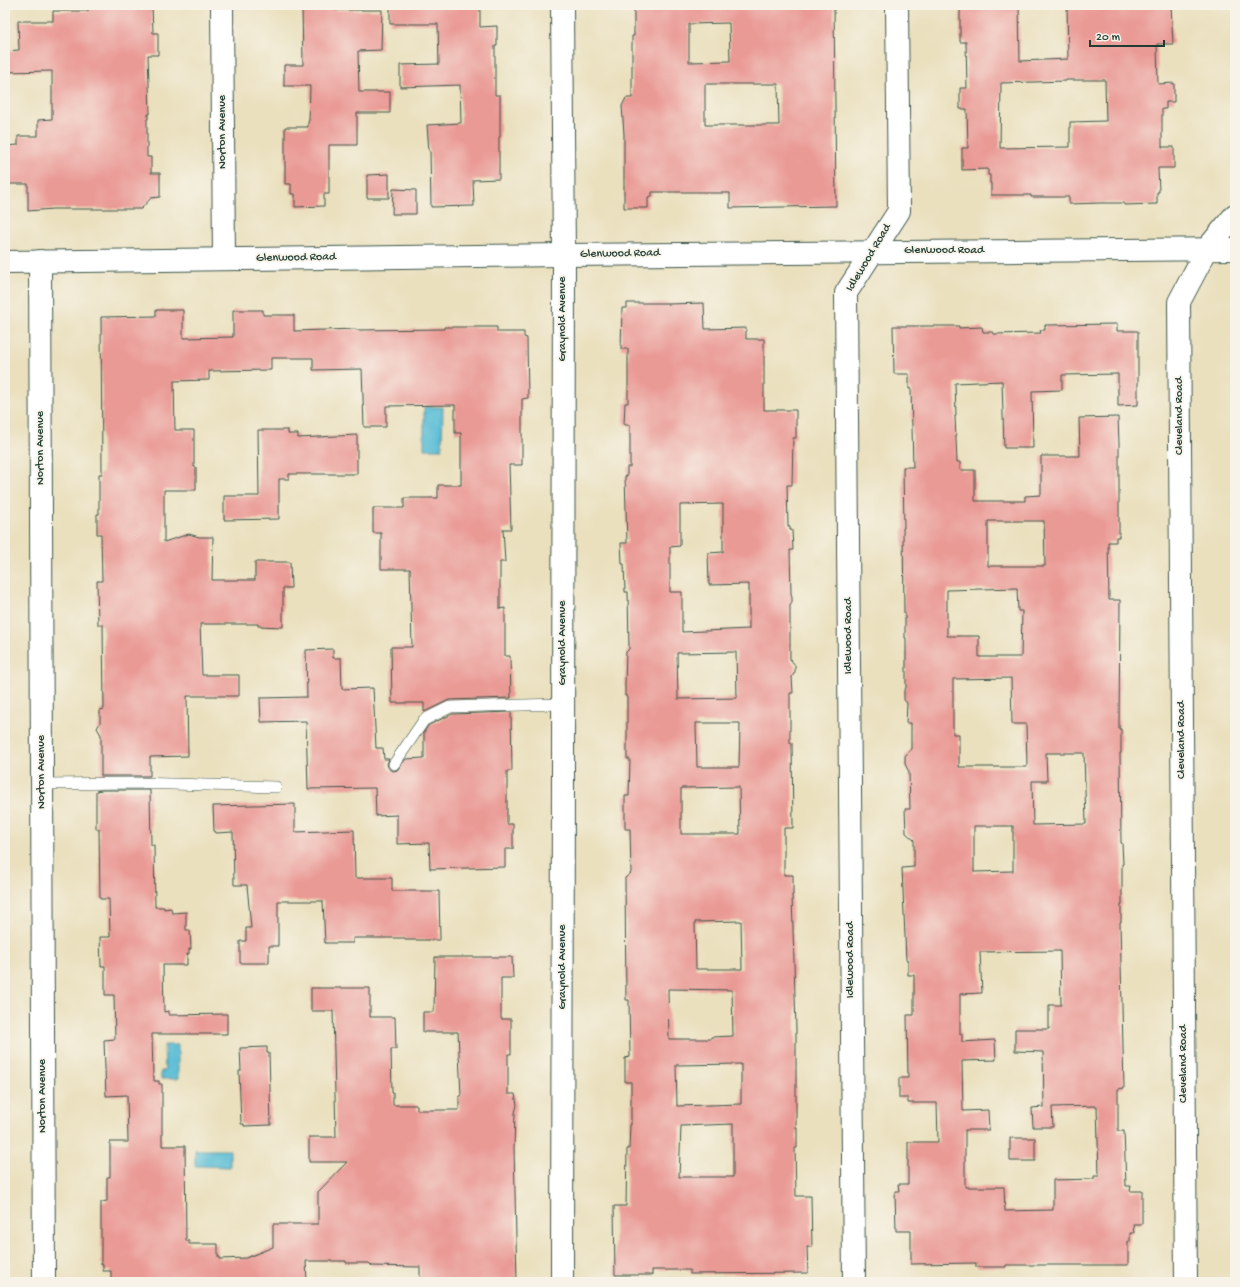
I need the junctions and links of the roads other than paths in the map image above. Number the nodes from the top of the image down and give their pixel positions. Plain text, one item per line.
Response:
1 (222, 5) edge
2 (562, 5) edge
3 (897, 5) edge
4 (1235, 215) edge
5 (1207, 249) junction
6 (1235, 249) edge
7 (872, 252) junction
8 (564, 254) junction
9 (224, 259) junction
10 (40, 261) junction
11 (5, 262) edge
12 (563, 704) junction
13 (394, 764) dead end
14 (42, 784) junction
15 (276, 787) dead end
16 (44, 1282) edge
17 (562, 1282) edge
18 (854, 1282) edge
19 (1186, 1282) edge

1 - 9 street, Norton Avenue
2 - 8 street, Graynold Avenue
3 - 7 street, Idlewood Road
4 - 5 street, Cleveland Road
5 - 6 street, Glenwood Road
5 - 7 street, Glenwood Road
5 - 19 street, Cleveland Road
7 - 8 street, Glenwood Road
7 - 18 street, Idlewood Road
8 - 9 street, Glenwood Road
8 - 12 street, Graynold Avenue
9 - 10 street, Glenwood Road
10 - 11 street, Glenwood Road
10 - 14 street, Norton Avenue
12 - 13 lane
12 - 17 street, Graynold Avenue
14 - 15 lane
14 - 16 street, Norton Avenue

